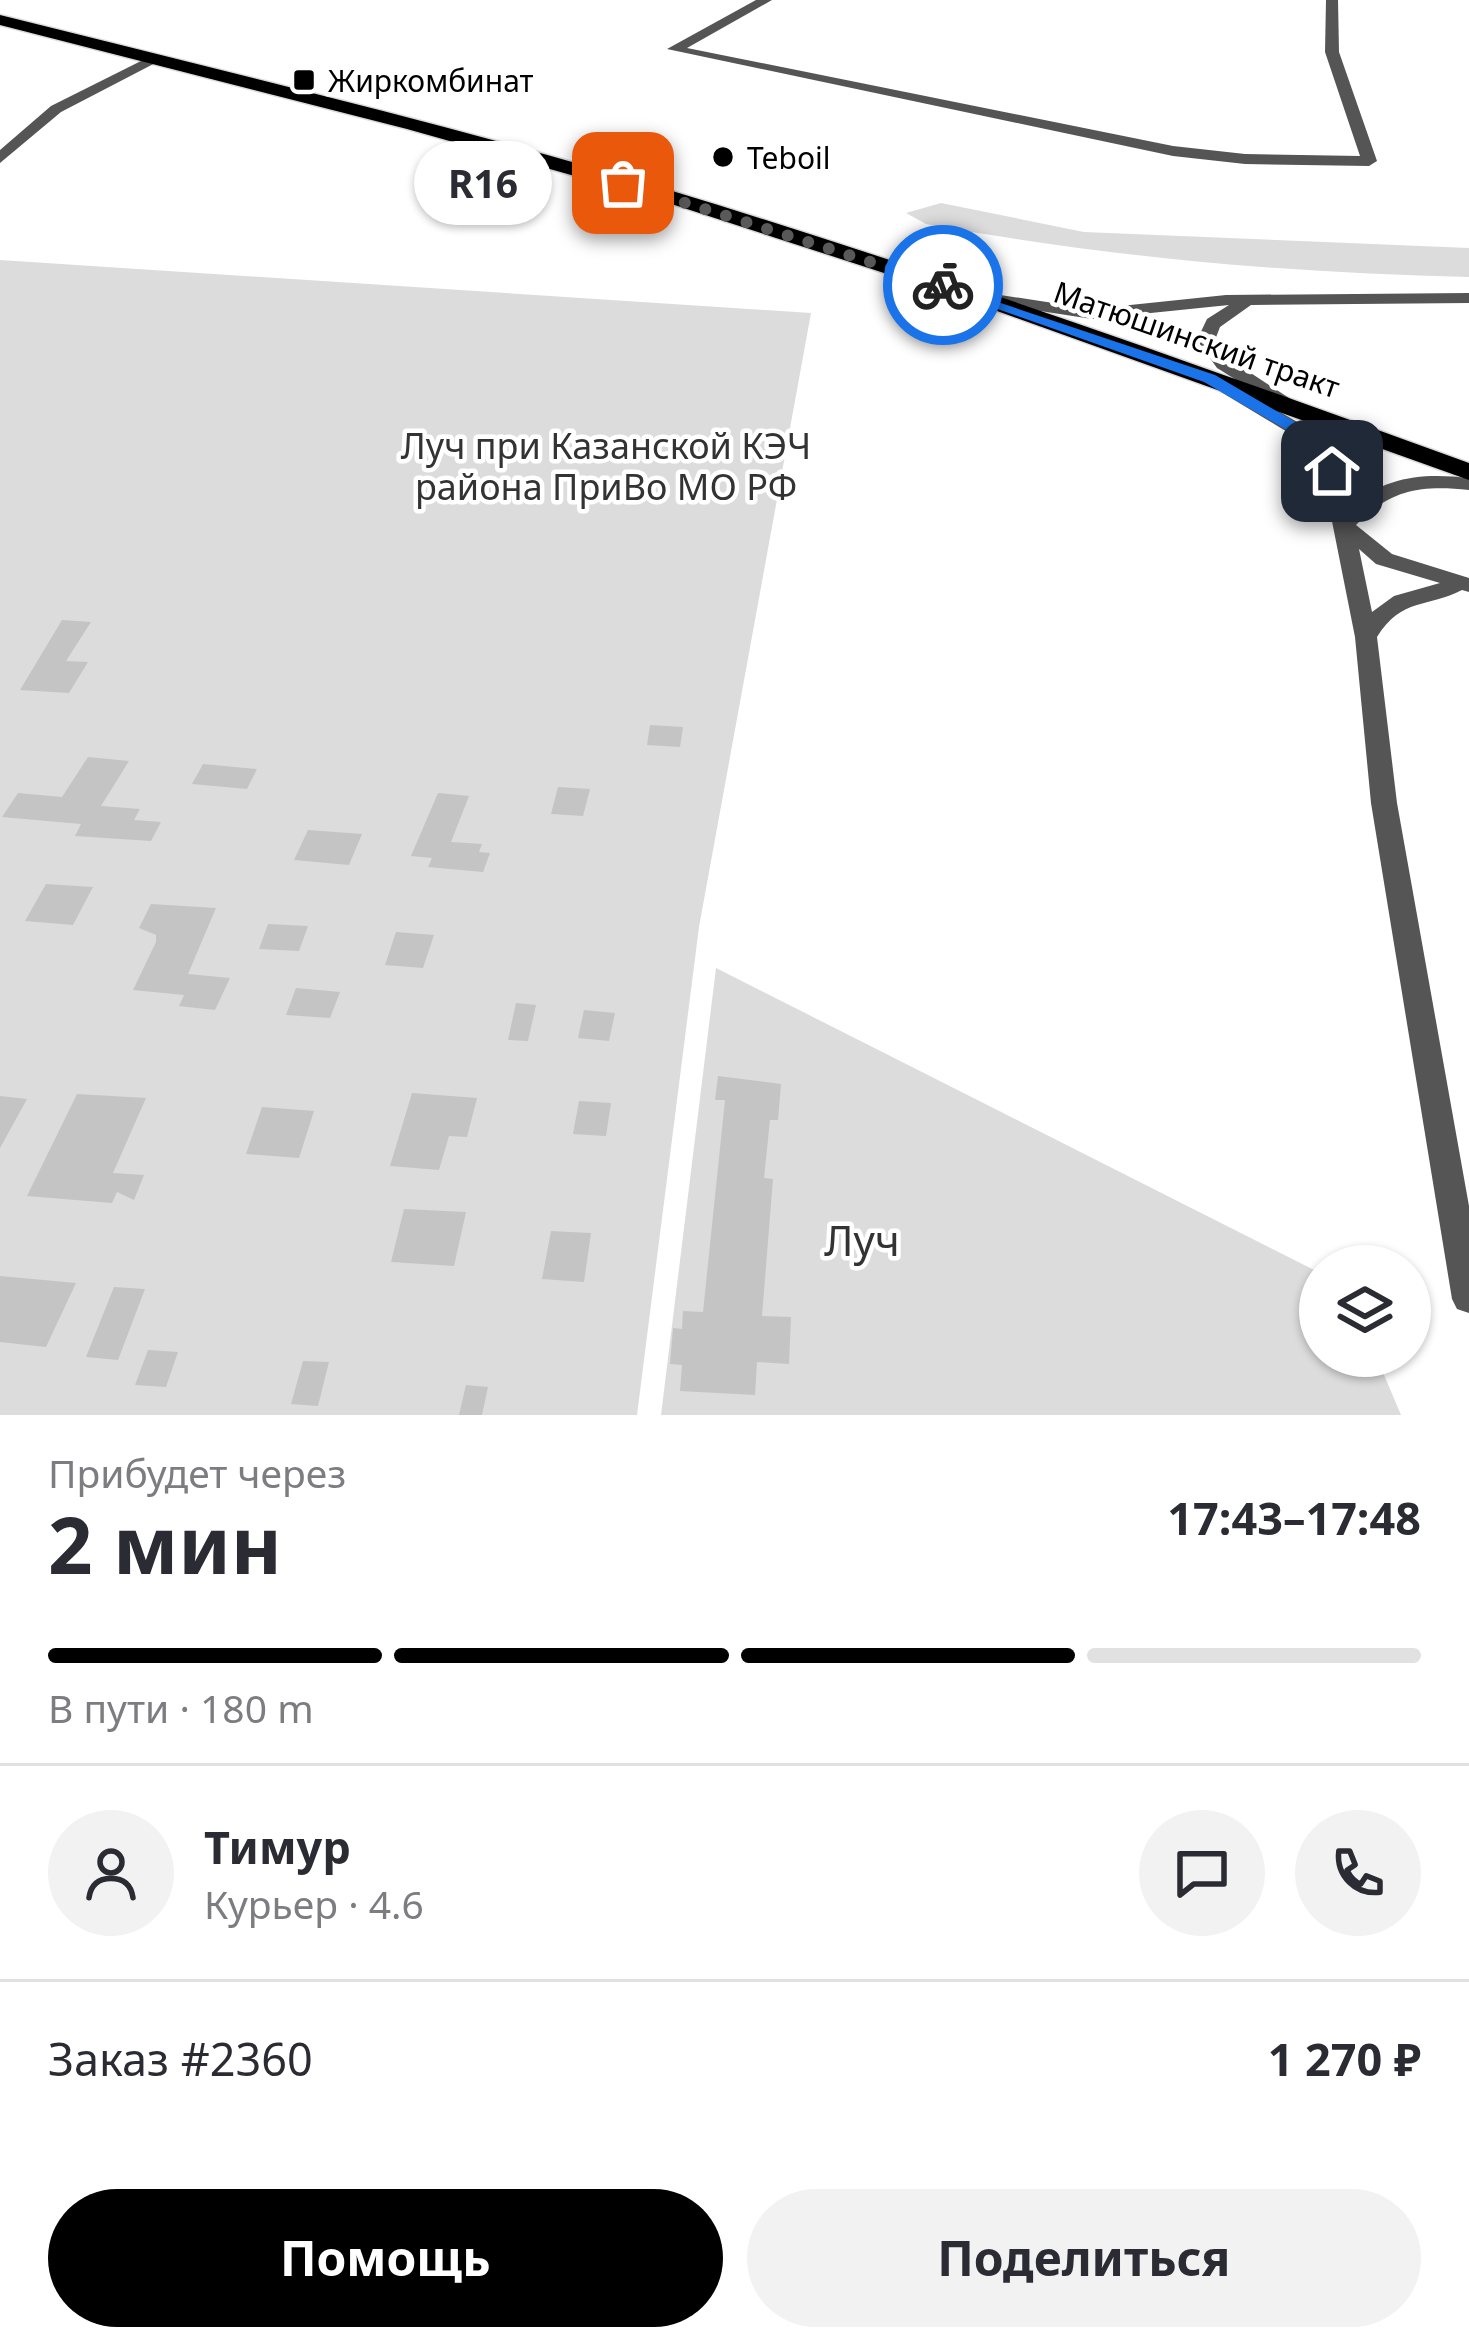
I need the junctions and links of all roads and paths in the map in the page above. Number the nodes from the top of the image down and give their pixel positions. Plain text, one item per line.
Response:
1 (766, 0) edge
2 (1332, 0) edge
3 (0, 20) edge
4 (156, 59) junction
5 (0, 158) edge
6 (976, 296) junction
7 (1469, 298) edge
8 (1264, 299) junction
9 (1210, 378) junction
10 (1287, 405) junction
11 (1469, 472) edge
12 (1469, 484) edge
13 (1343, 526) junction
14 (1469, 586) edge
15 (1366, 637) junction
16 (1469, 1299) edge

1 - 2 street
3 - 4 main road, Матюшинский тракт
4 - 5 street
4 - 6 main road, Матюшинский тракт
6 - 8 street
6 - 9 main road, Матюшинский тракт
7 - 8 street
8 - 10 street
9 - 10 main road, Матюшинский тракт
9 - 13 street
10 - 11 main road, Матюшинский тракт
12 - 13 street
13 - 14 street
13 - 15 street
14 - 15 street
15 - 16 street

